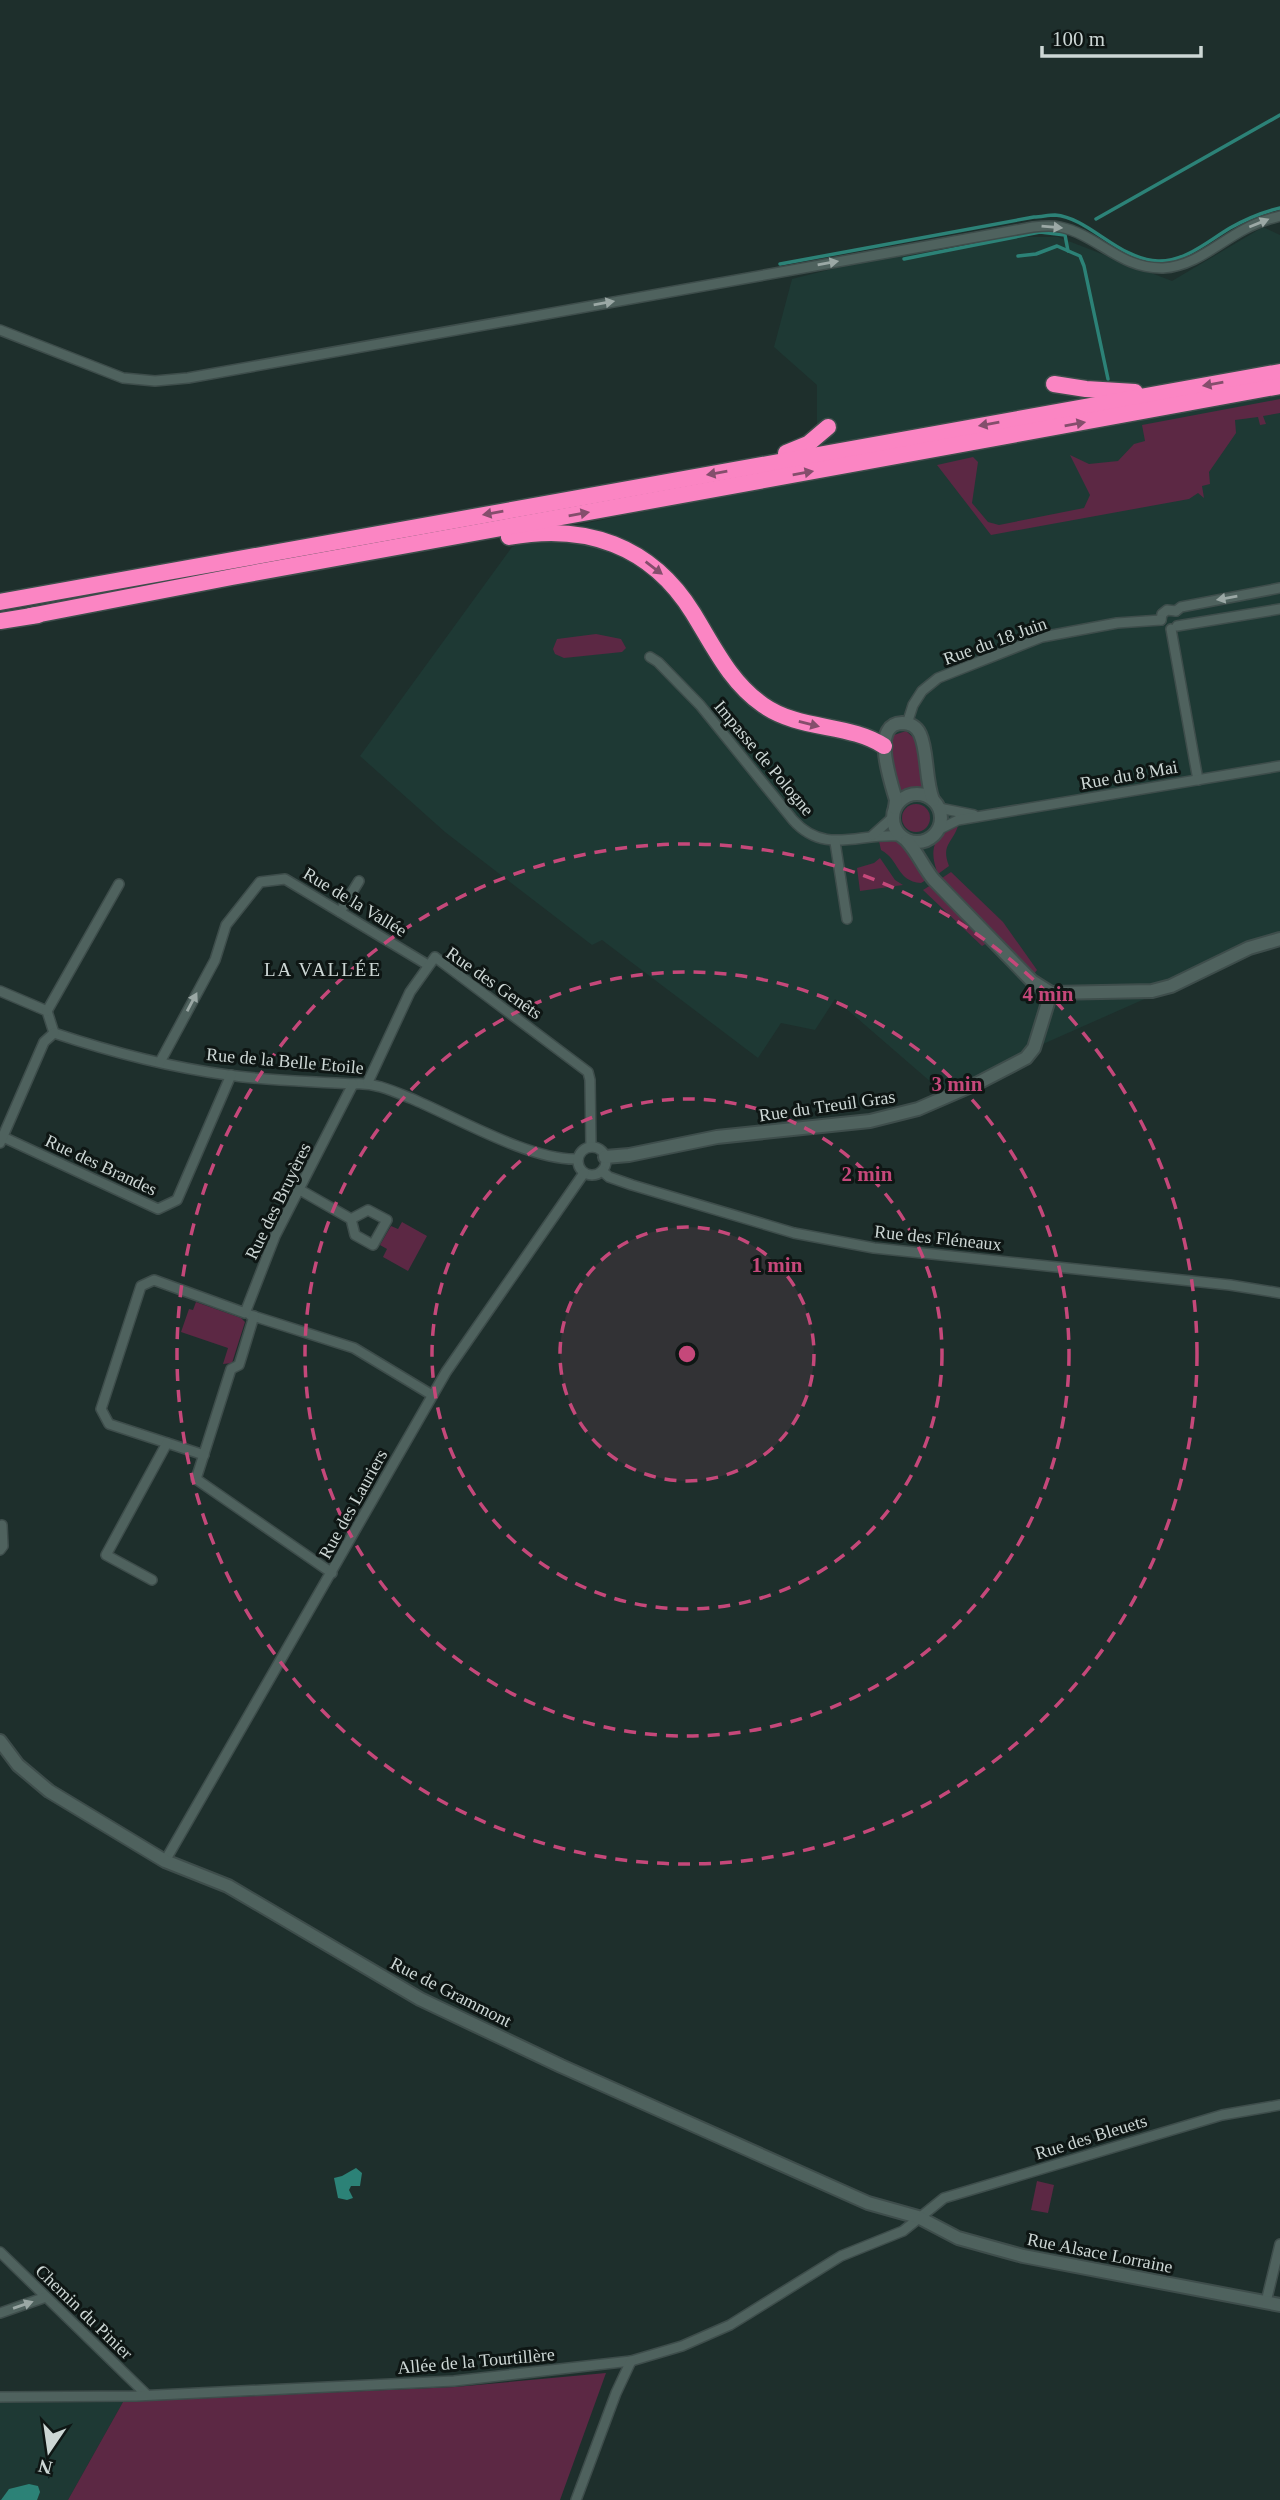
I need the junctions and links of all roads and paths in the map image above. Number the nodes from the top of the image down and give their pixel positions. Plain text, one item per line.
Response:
1 (1280, 216) edge
2 (0, 330) edge
3 (1280, 372) edge
4 (1054, 384) dead end
5 (1280, 386) edge
6 (1162, 394) junction
7 (828, 427) dead end
8 (753, 466) junction
9 (1280, 588) edge
10 (0, 602) edge
11 (1280, 609) edge
12 (1176, 611) junction
13 (30, 617) junction
14 (1161, 620) junction
15 (0, 621) edge
16 (1174, 627) junction
17 (650, 657) dead end
18 (907, 724) junction
19 (884, 746) junction
20 (1280, 766) edge
21 (1198, 779) junction
22 (936, 804) junction
23 (894, 813) junction
24 (983, 816) junction
25 (934, 834) junction
26 (872, 836) junction
27 (904, 838) junction
28 (835, 842) junction
29 (934, 880) junction
30 (359, 881) dead end
31 (119, 884) dead end
32 (341, 912) junction
33 (847, 919) dead end
34 (1280, 939) edge
35 (428, 965) junction
36 (0, 991) edge
37 (1051, 993) junction
38 (47, 1011) junction
39 (54, 1033) junction
40 (160, 1062) junction
41 (231, 1075) junction
42 (368, 1083) junction
43 (353, 1084) junction
44 (2, 1140) edge
45 (592, 1147) junction
46 (605, 1157) junction
47 (578, 1159) junction
48 (602, 1171) junction
49 (584, 1173) junction
50 (300, 1190) junction
51 (351, 1219) dead end
52 (1280, 1293) edge
53 (250, 1315) junction
54 (432, 1395) junction
55 (167, 1443) junction
56 (204, 1455) junction
57 (2, 1525) edge
58 (0, 1550) edge
59 (332, 1573) junction
60 (152, 1580) dead end
61 (0, 1741) edge
62 (165, 1861) junction
63 (1280, 2105) edge
64 (918, 2217) junction
65 (1280, 2244) edge
66 (0, 2252) edge
67 (46, 2297) junction
68 (1266, 2302) junction
69 (1280, 2305) edge
70 (0, 2313) edge
71 (631, 2361) junction
72 (147, 2395) junction
73 (0, 2397) edge
74 (576, 2500) edge

2 -> 1 street
3 -> 6 highway
4 - 6 highway
13 -> 5 highway
6 -> 8 highway
7 - 8 highway
8 -> 10 highway
9 -> 12 street
11 - 16 street
12 - 14 street
12 - 16 street
13 - 15 highway
13 -> 19 highway
14 - 16 street
14 - 18 street, Rue du 18 Juin
16 - 21 street
17 - 28 street, Impasse de Pologne
18 - 19 street
18 - 22 street
19 - 23 street
20 - 21 street, Rue du 8 Mai
21 - 24 street, Rue du 8 Mai
22 - 23 street
22 - 24 street
22 - 25 street
23 - 26 street
23 - 27 street
24 - 25 street, Rue du 8 Mai
25 - 27 street
25 - 29 street
26 - 27 street
26 - 28 street
27 - 29 street
28 - 33 street
29 - 37 street
30 - 32 street
31 - 38 street
32 - 35 street, Rue de la Vallée
40 -> 32 street, Rue de la Vallée
34 - 37 street
35 - 42 street, Rue des Genêts
35 - 45 street, Rue des Genêts
36 - 38 street
37 - 46 street, Rue du Treuil Gras
38 - 39 street
39 - 40 street, Rue de la Belle Etoile
39 - 44 street
40 - 41 street, Rue de la Belle Etoile
41 - 43 street, Rue de la Belle Etoile
41 - 44 street, Rue des Brandes
42 - 43 street, Rue de la Belle Etoile
42 - 47 street, Rue de la Belle Etoile
43 - 50 street, Rue des Bruyères
45 - 46 street
45 - 47 street
46 - 48 street
47 - 49 street
48 - 49 street
48 - 52 street, Rue des Fléneaux
49 - 54 street, Rue des Lauriers
50 - 51 street
50 - 53 street, Rue des Bruyères
53 - 54 street
53 - 55 street
53 - 56 street, Rue des Bruyères
54 - 59 street, Rue des Lauriers
55 - 56 street
55 - 60 street
56 - 59 street, Rue des Bruyères
57 - 58 street
59 - 62 street, Rue des Lauriers
61 - 62 street, Rue de Grammont
62 - 64 street, Rue de Grammont
63 - 64 street, Rue des Bleuets
64 - 68 street, Rue Alsace Lorraine
64 - 71 street, Allée de la Tourtillère
65 - 68 street
66 - 67 street, Chemin du Pinier
70 -> 67 street
67 - 72 street, Chemin du Pinier
68 - 69 street, Rue Alsace Lorraine
71 - 72 street, Allée de la Tourtillère
71 - 74 street
72 - 73 street, Allée de la Tourtillère

